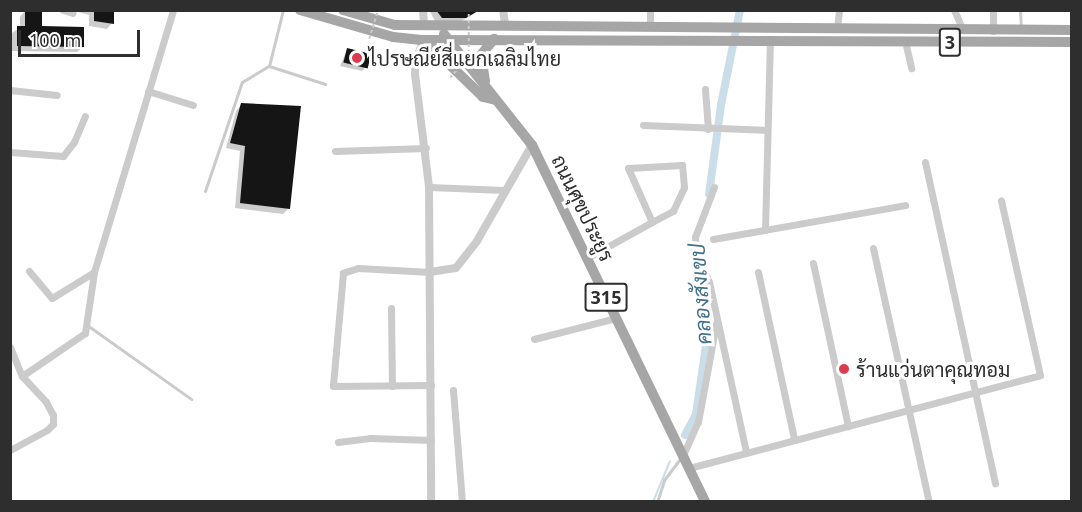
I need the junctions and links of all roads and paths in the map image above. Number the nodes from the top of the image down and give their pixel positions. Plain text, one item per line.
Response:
1 (63, 10) edge
2 (172, 10) edge
3 (283, 10) edge
4 (300, 10) edge
5 (343, 10) edge
6 (378, 10) edge
7 (423, 10) edge
8 (502, 10) edge
9 (650, 10) edge
10 (839, 10) edge
11 (954, 10) edge
12 (993, 10) edge
13 (1020, 10) edge
14 (73, 13) dead end
15 (469, 14) dead end
16 (504, 23) junction
17 (424, 25) junction
18 (436, 25) junction
19 (650, 27) junction
20 (963, 30) junction
21 (993, 30) junction
22 (1071, 30) edge
23 (1021, 32) junction
24 (833, 35) junction
25 (447, 38) junction
26 (369, 39) dead end
27 (494, 39) junction
28 (424, 40) junction
29 (770, 40) junction
30 (905, 41) junction
31 (1071, 42) edge
32 (470, 55) junction
33 (492, 63) dead end
34 (269, 66) junction
35 (911, 68) dead end
36 (450, 78) dead end
37 (325, 84) dead end
38 (486, 84) junction
39 (705, 89) dead end
40 (10, 90) edge
41 (148, 91) junction
42 (57, 95) dead end
43 (496, 100) junction
44 (193, 105) dead end
45 (85, 116) dead end
46 (643, 125) dead end
47 (709, 129) junction
48 (766, 130) junction
49 (532, 145) junction
50 (426, 148) junction
51 (335, 151) dead end
52 (10, 152) edge
53 (925, 162) dead end
54 (429, 187) junction
55 (714, 187) dead end
56 (504, 190) junction
57 (205, 191) dead end
58 (1001, 200) dead end
59 (905, 205) dead end
60 (652, 222) junction
61 (765, 230) junction
62 (713, 239) dead end
63 (873, 248) dead end
64 (587, 258) junction
65 (813, 263) dead end
66 (29, 271) dead end
67 (430, 272) junction
68 (758, 272) dead end
69 (94, 273) junction
70 (391, 308) dead end
71 (616, 318) junction
72 (717, 322) junction
73 (87, 325) junction
74 (534, 339) dead end
75 (10, 347) edge
76 (22, 376) junction
77 (431, 385) junction
78 (392, 386) junction
79 (453, 390) dead end
80 (975, 392) junction
81 (191, 399) dead end
82 (909, 410) junction
83 (848, 426) junction
84 (794, 439) junction
85 (431, 441) junction
86 (338, 442) dead end
87 (10, 450) edge
88 (746, 451) junction
89 (683, 455) junction
90 (689, 468) junction
91 (995, 483) dead end
92 (431, 501) edge
93 (462, 501) edge
94 (657, 501) edge
95 (705, 501) edge
96 (929, 501) edge

1 - 14 street
2 - 41 street
3 - 34 lane
4 - 28 main road
5 - 17 main road
6 - 26 path, bridge
7 - 17 street
8 - 16 street
9 - 19 street
10 - 24 street
11 - 20 street
12 - 21 street
13 - 23 lane
15 - 32 path, bridge
16 - 18 main road
16 - 19 main road
17 - 18 main road
17 - 28 main road
18 - 25 main road, ถนนศุขประยูร
19 - 24 main road
20 - 21 main road, 3
20 - 24 main road, 3
21 - 23 main road, 3
22 - 23 main road, 3
24 - 29 main road
24 - 30 main road, 3
25 - 27 main road
25 - 28 main road
25 - 38 main road, ถนนศุขประยูร / 315
27 - 29 main road
27 - 38 main road
28 - 43 main road, ถนนศุขประยูร / 315
28 - 50 street
29 - 48 street
30 - 31 main road, 3
30 - 35 street
32 - 33 path, bridge
32 - 36 path, bridge
34 - 37 lane
34 - 57 lane
38 - 43 main road, ถนนศุขประยูร / 315
39 - 47 street
40 - 42 street
41 - 44 street
41 - 69 street
43 - 49 main road, ถนนศุขประยูร / 315
45 - 52 street
46 - 47 street
47 - 48 street
48 - 61 street
49 - 56 street
49 - 64 main road, ถนนศุขประยูร / 315
50 - 51 street
50 - 54 street
53 - 80 street
54 - 56 street
54 - 67 street
55 - 72 street
56 - 67 street
58 - 80 street
59 - 61 street
60 - 60 street
60 - 64 street
61 - 62 street
63 - 82 street
64 - 71 main road, ถนนศุขประยูร / 315
65 - 83 street
66 - 69 street
67 - 77 street
67 - 78 street
68 - 84 street
69 - 73 street
70 - 78 street
71 - 74 street
71 - 89 main road, ถนนศุขประยูร / 315
72 - 88 street
72 - 89 street
73 - 76 street
73 - 81 lane
75 - 76 street
76 - 87 street
77 - 78 street
77 - 85 street
79 - 93 street
80 - 82 street
80 - 91 street
82 - 83 street
82 - 96 street
83 - 84 street
84 - 88 street
85 - 86 street
85 - 92 street
88 - 90 street
89 - 90 main road, ถนนศุขประยูร / 315
89 - 94 lane
90 - 95 main road, ถนนศุขประยูร / 315

